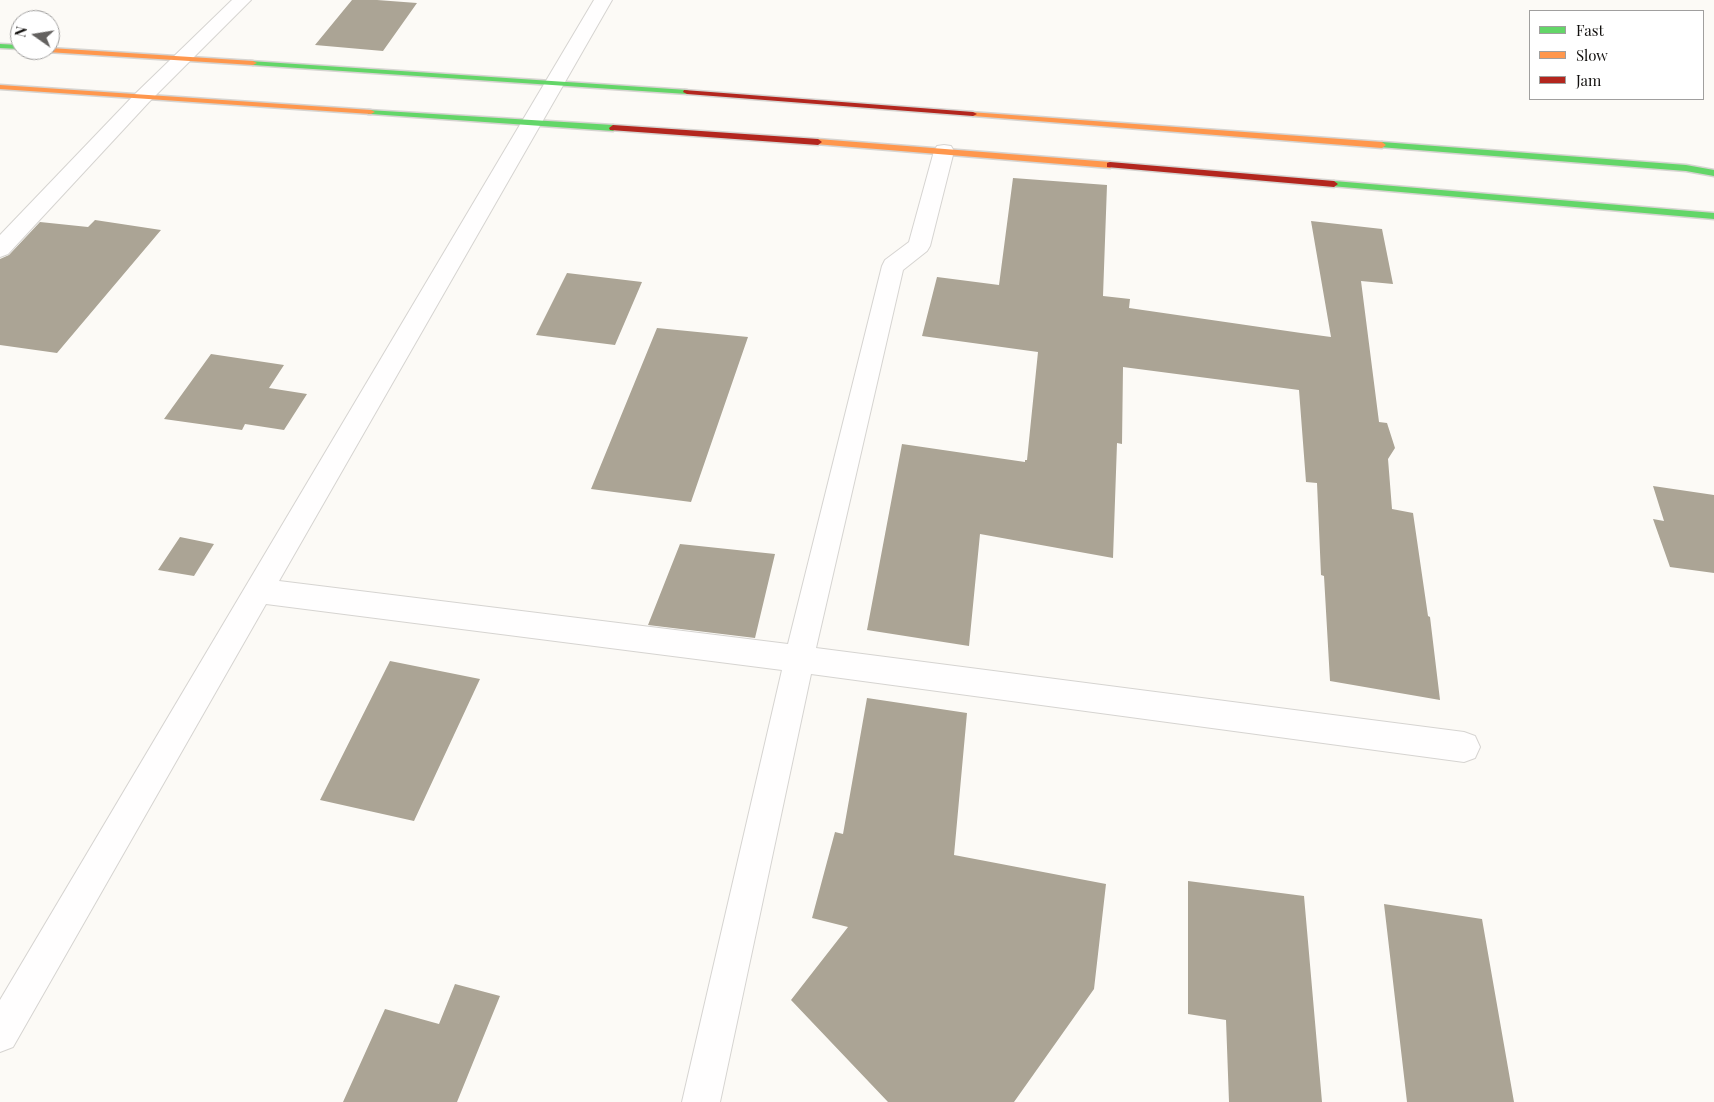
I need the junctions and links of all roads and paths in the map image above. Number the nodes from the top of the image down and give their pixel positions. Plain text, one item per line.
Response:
1 (242, 0) edge
2 (603, 0) edge
3 (60, 51) edge
4 (183, 59) junction
5 (555, 82) junction
6 (0, 87) edge
7 (142, 98) junction
8 (532, 122) junction
9 (944, 151) junction
10 (1714, 173) edge
11 (1714, 216) edge
12 (0, 249) edge
13 (259, 590) junction
14 (799, 659) junction
15 (1464, 746) dead end
16 (0, 1034) edge
17 (701, 1102) edge

1 - 4 street
2 - 5 street
3 - 4 street
4 - 5 street
4 - 7 street
5 - 8 street
5 - 10 street
6 - 7 street
7 - 8 street
7 - 12 street
8 - 9 street
8 - 13 street
9 - 11 street
9 - 14 street
13 - 14 street
13 - 16 street
14 - 15 street
14 - 17 street

